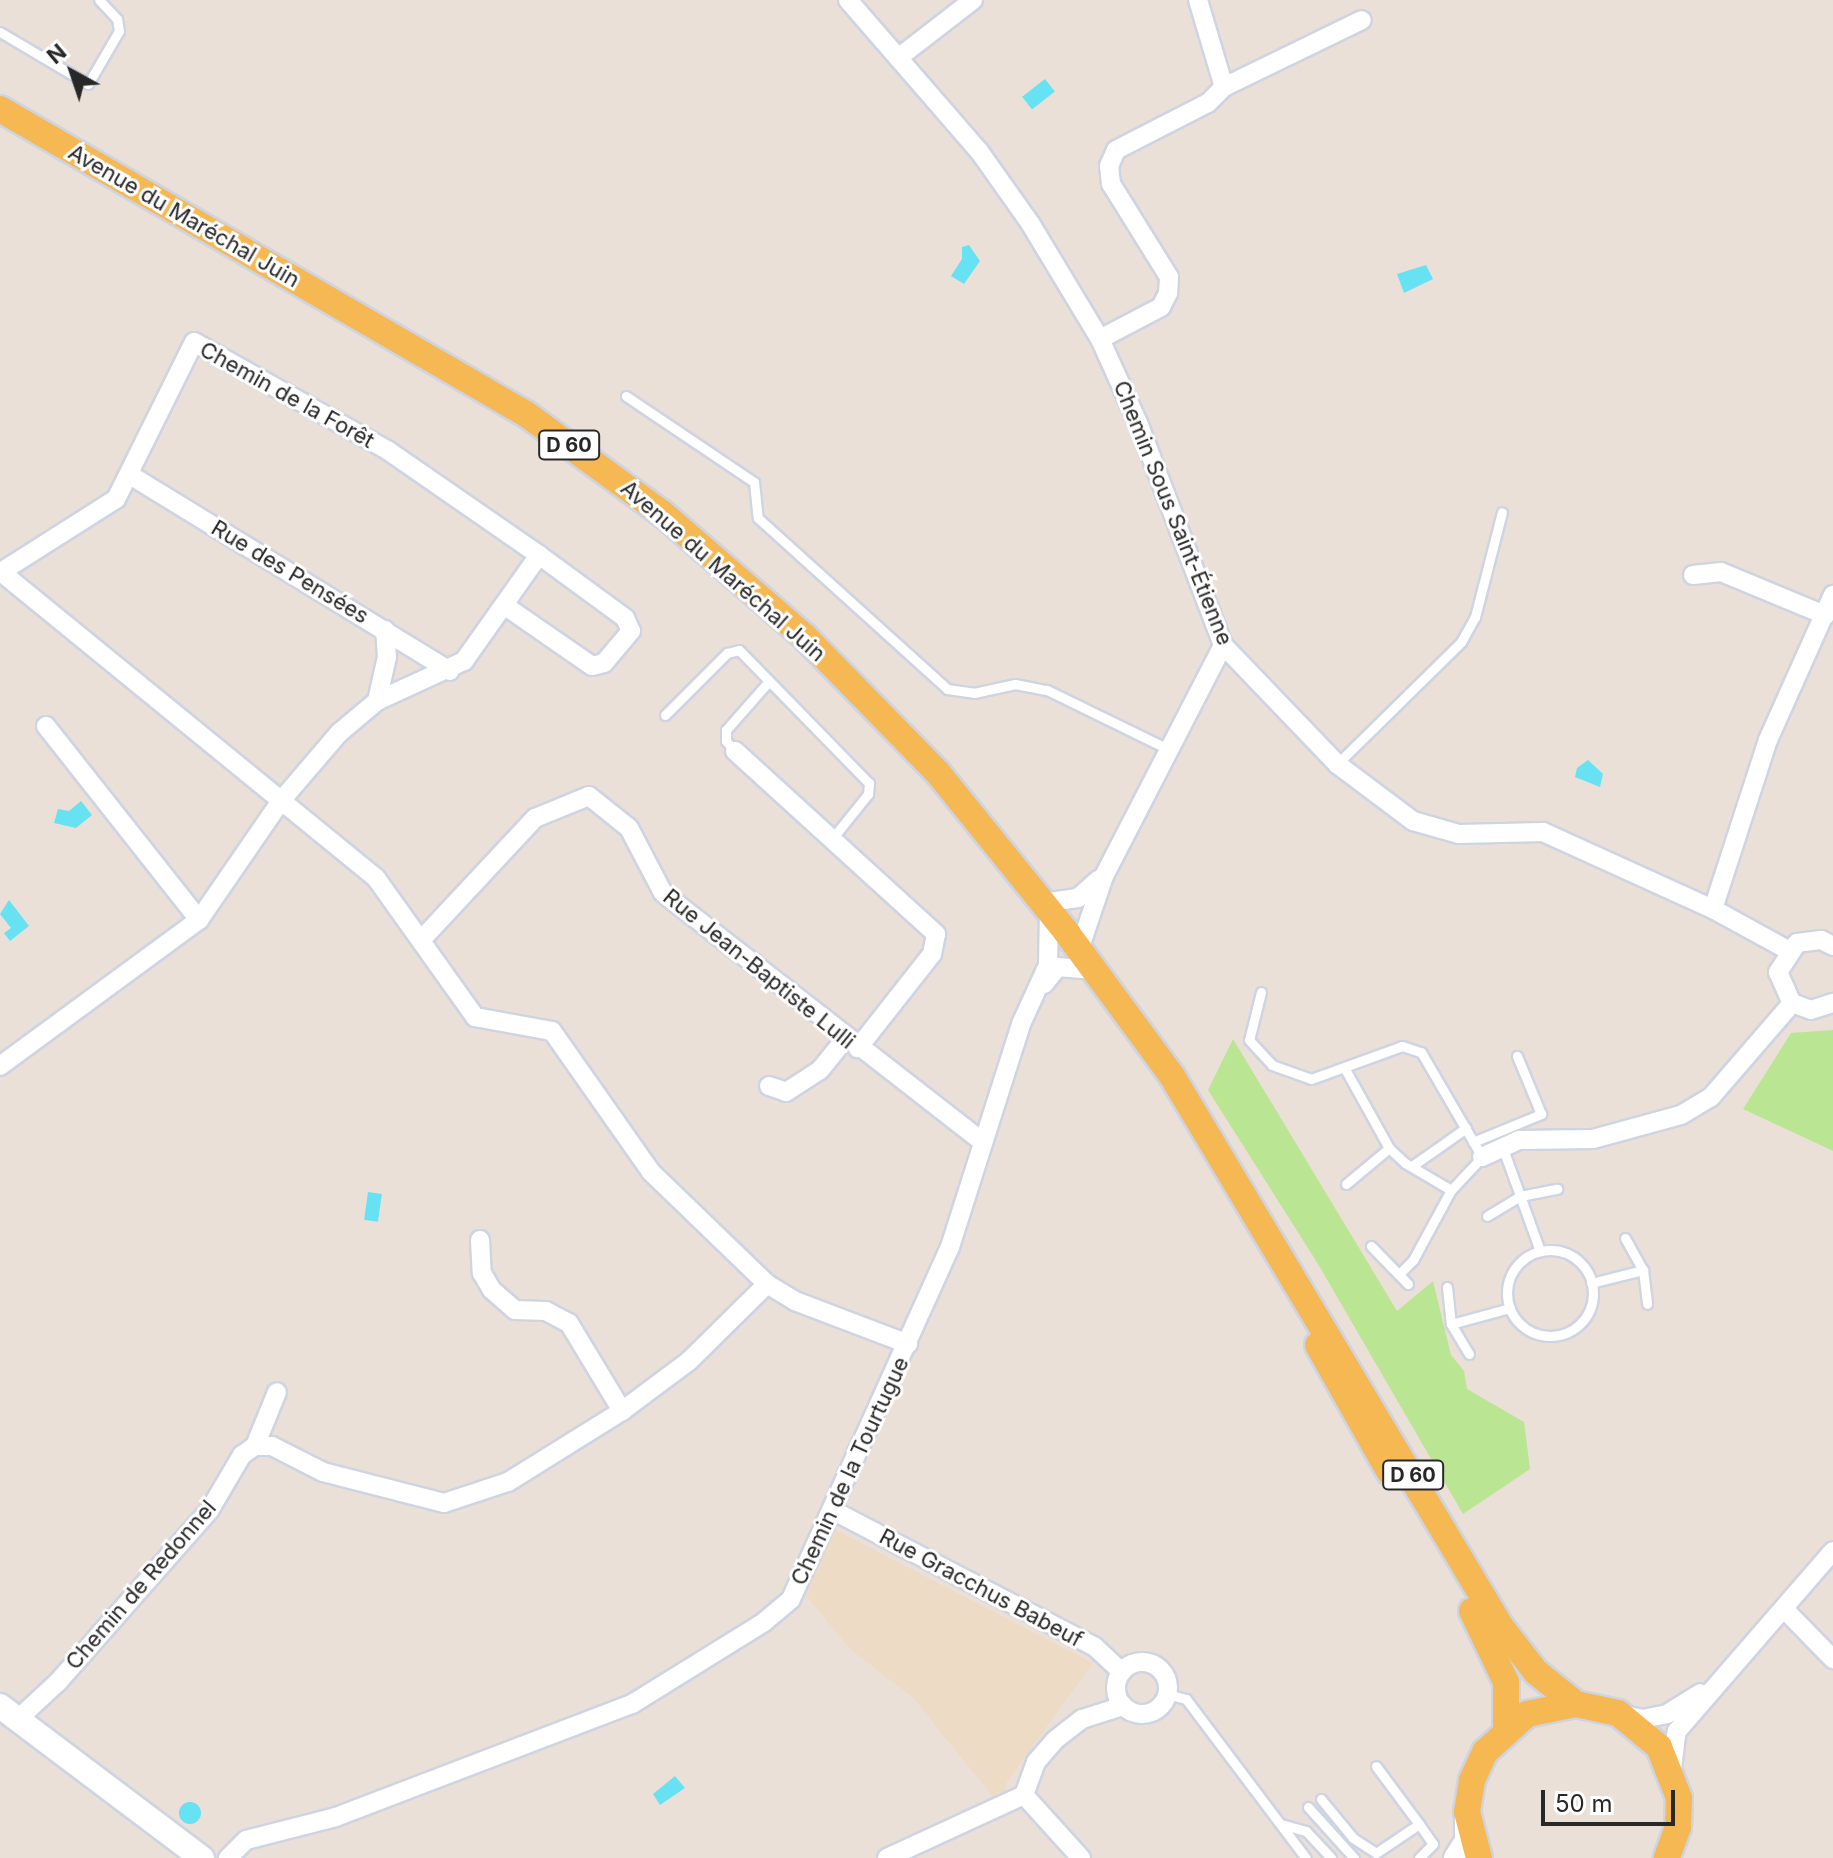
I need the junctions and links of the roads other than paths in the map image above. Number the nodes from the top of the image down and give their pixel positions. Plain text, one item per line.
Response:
1 (99, 0) edge
2 (848, 0) edge
3 (973, 0) edge
4 (1198, 0) edge
5 (1362, 20) dead end
6 (0, 32) edge
7 (898, 58) junction
8 (1224, 87) junction
9 (0, 109) edge
10 (1100, 339) junction
11 (626, 396) dead end
12 (130, 475) junction
13 (1502, 512) dead end
14 (539, 555) junction
15 (1, 572) edge
16 (1693, 575) dead end
17 (1833, 595) edge
18 (504, 605) junction
19 (1825, 615) junction
20 (385, 630) junction
21 (1223, 645) junction
22 (450, 671) junction
23 (769, 681) junction
24 (377, 701) junction
25 (665, 715) dead end
26 (46, 726) dead end
27 (1168, 749) junction
28 (735, 751) joint
29 (1337, 764) junction
30 (280, 802) junction
31 (831, 840) junction
32 (1104, 876) junction
33 (1046, 907) junction
34 (1713, 909) junction
35 (199, 920) junction
36 (423, 938) junction
37 (1833, 944) edge
38 (1788, 950) junction
39 (1086, 960) junction
40 (1261, 992) dead end
41 (1792, 1003) junction
42 (1833, 1003) edge
43 (1021, 1024) junction
44 (852, 1043) junction
45 (1517, 1056) dead end
46 (0, 1066) edge
47 (1345, 1069) junction
48 (769, 1086) dead end
49 (1466, 1128) junction
50 (981, 1141) junction
51 (1502, 1146) junction
52 (1389, 1148) junction
53 (1478, 1149) junction
54 (1412, 1166) junction
55 (1346, 1184) dead end
56 (1557, 1189) dead end
57 (1451, 1190) junction
58 (1520, 1196) junction
59 (1487, 1216) dead end
60 (1263, 1234) junction
61 (1625, 1238) dead end
62 (480, 1240) dead end
63 (1371, 1246) dead end
64 (1540, 1251) junction
65 (1643, 1270) junction
66 (1399, 1274) junction
67 (1591, 1283) junction
68 (767, 1284) junction
69 (1408, 1284) dead end
70 (1447, 1287) dead end
71 (1647, 1304) dead end
72 (1510, 1308) junction
73 (1451, 1324) junction
74 (908, 1344) junction
75 (1469, 1354) dead end
76 (277, 1392) dead end
77 (622, 1411) junction
78 (255, 1446) junction
79 (834, 1511) junction
80 (1833, 1551) edge
81 (1785, 1610) junction
82 (1833, 1659) edge
83 (1122, 1672) junction
84 (1724, 1674) junction
85 (1167, 1694) junction
86 (1576, 1704) junction
87 (1123, 1706) junction
88 (9, 1712) edge
89 (1618, 1713) junction
90 (1506, 1728) junction
91 (1376, 1766) dead end
92 (1672, 1770) junction
93 (1024, 1795) junction
94 (1321, 1799) dead end
95 (1308, 1807) dead end
96 (1467, 1812) junction
97 (1281, 1824) junction
98 (1419, 1824) junction
99 (1668, 1857) edge
100 (202, 1858) edge
101 (228, 1858) edge
102 (887, 1858) edge
103 (1081, 1858) edge
104 (1306, 1858) edge
105 (1331, 1858) edge
106 (1354, 1858) edge
107 (1419, 1858) edge
108 (1456, 1858) edge
109 (1479, 1858) edge

1 - 6 lane
2 - 7 street, Chemin Sous Saint-Étienne
3 - 7 street
4 - 8 street
5 - 8 street
7 - 10 street, Chemin Sous Saint-Étienne
8 - 10 street
9 - 33 main road, Avenue du Maréchal Juin / D 60
10 - 21 street, Chemin Sous Saint-Étienne
11 - 27 lane
12 - 14 street, Chemin de la Forêt
12 - 15 street, Chemin de la Forêt
12 - 20 street, Rue des Pensées
13 - 29 lane
14 - 18 street
14 - 18 street, Chemin de la Forêt
15 - 30 street, Chemin de la Forêt
16 - 19 street
17 - 19 street
18 - 22 street
19 - 34 street
20 - 22 street, Rue des Pensées
20 - 24 street
21 - 27 street
21 - 29 street, Chemin Sous Saint-Étienne
22 - 24 street
23 - 25 lane
23 - 28 lane
23 - 31 lane
24 - 30 street
26 - 35 street
27 - 32 street
28 - 31 street
29 - 34 street, Chemin Sous Saint-Étienne
30 - 35 street
30 - 36 street
31 - 44 street
32 - 33 street
32 - 39 street
33 - 39 main road, Avenue du Maréchal Juin / D 60
33 - 43 street, Chemin de la Tourtugue
34 - 38 street, Chemin Sous Saint-Étienne
35 - 46 street
36 - 44 street, Rue Jean-Baptiste Lulli
36 - 68 street
37 - 38 street
38 - 41 street
39 - 43 street, Chemin de la Tourtugue
39 - 60 main road, Avenue du Maréchal Juin / D 60
40 - 47 lane
41 - 42 street
41 - 51 street
43 - 50 street, Chemin de la Tourtugue
44 - 48 street
44 - 50 street, Rue Jean-Baptiste Lulli
45 - 53 lane
47 - 49 lane
47 - 52 lane
49 - 53 lane
49 - 54 lane
50 - 74 street, Chemin de la Tourtugue
51 - 53 street
51 - 58 lane
52 - 54 lane
52 - 55 lane
53 - 57 lane
54 - 57 lane
56 - 58 lane
57 - 66 lane
58 - 59 lane
58 - 64 lane
60 - 86 main road, Avenue du Maréchal Juin / D 60
60 - 90 main road, Avenue du Maréchal Juin / D 60
61 - 65 lane
62 - 77 street
63 - 66 lane
64 - 67 lane
64 - 72 lane
65 - 67 lane
65 - 71 lane
66 - 69 lane
67 - 72 lane
68 - 74 street
68 - 77 street
70 - 73 lane
72 - 73 lane
73 - 75 lane
74 - 79 street, Chemin de la Tourtugue
76 - 78 street, Chemin de Redonnel
77 - 78 street
78 - 88 street, Chemin de Redonnel
79 - 83 street, Rue Gracchus Babeuf
79 - 101 street, Chemin de la Tourtugue
80 - 81 street
81 - 82 street
81 - 84 street
83 - 85 street
83 - 87 street
84 - 89 street
84 - 92 street
85 - 87 street
85 - 97 lane
86 - 89 main road
86 - 90 main road
87 - 93 street
88 - 100 street
89 - 92 main road
90 - 96 main road
91 - 98 lane
92 - 99 main road
93 - 102 street
93 - 103 street
94 - 98 lane
95 - 106 lane
96 - 108 street
96 - 109 main road
97 - 104 lane
97 - 105 lane
98 - 107 lane

